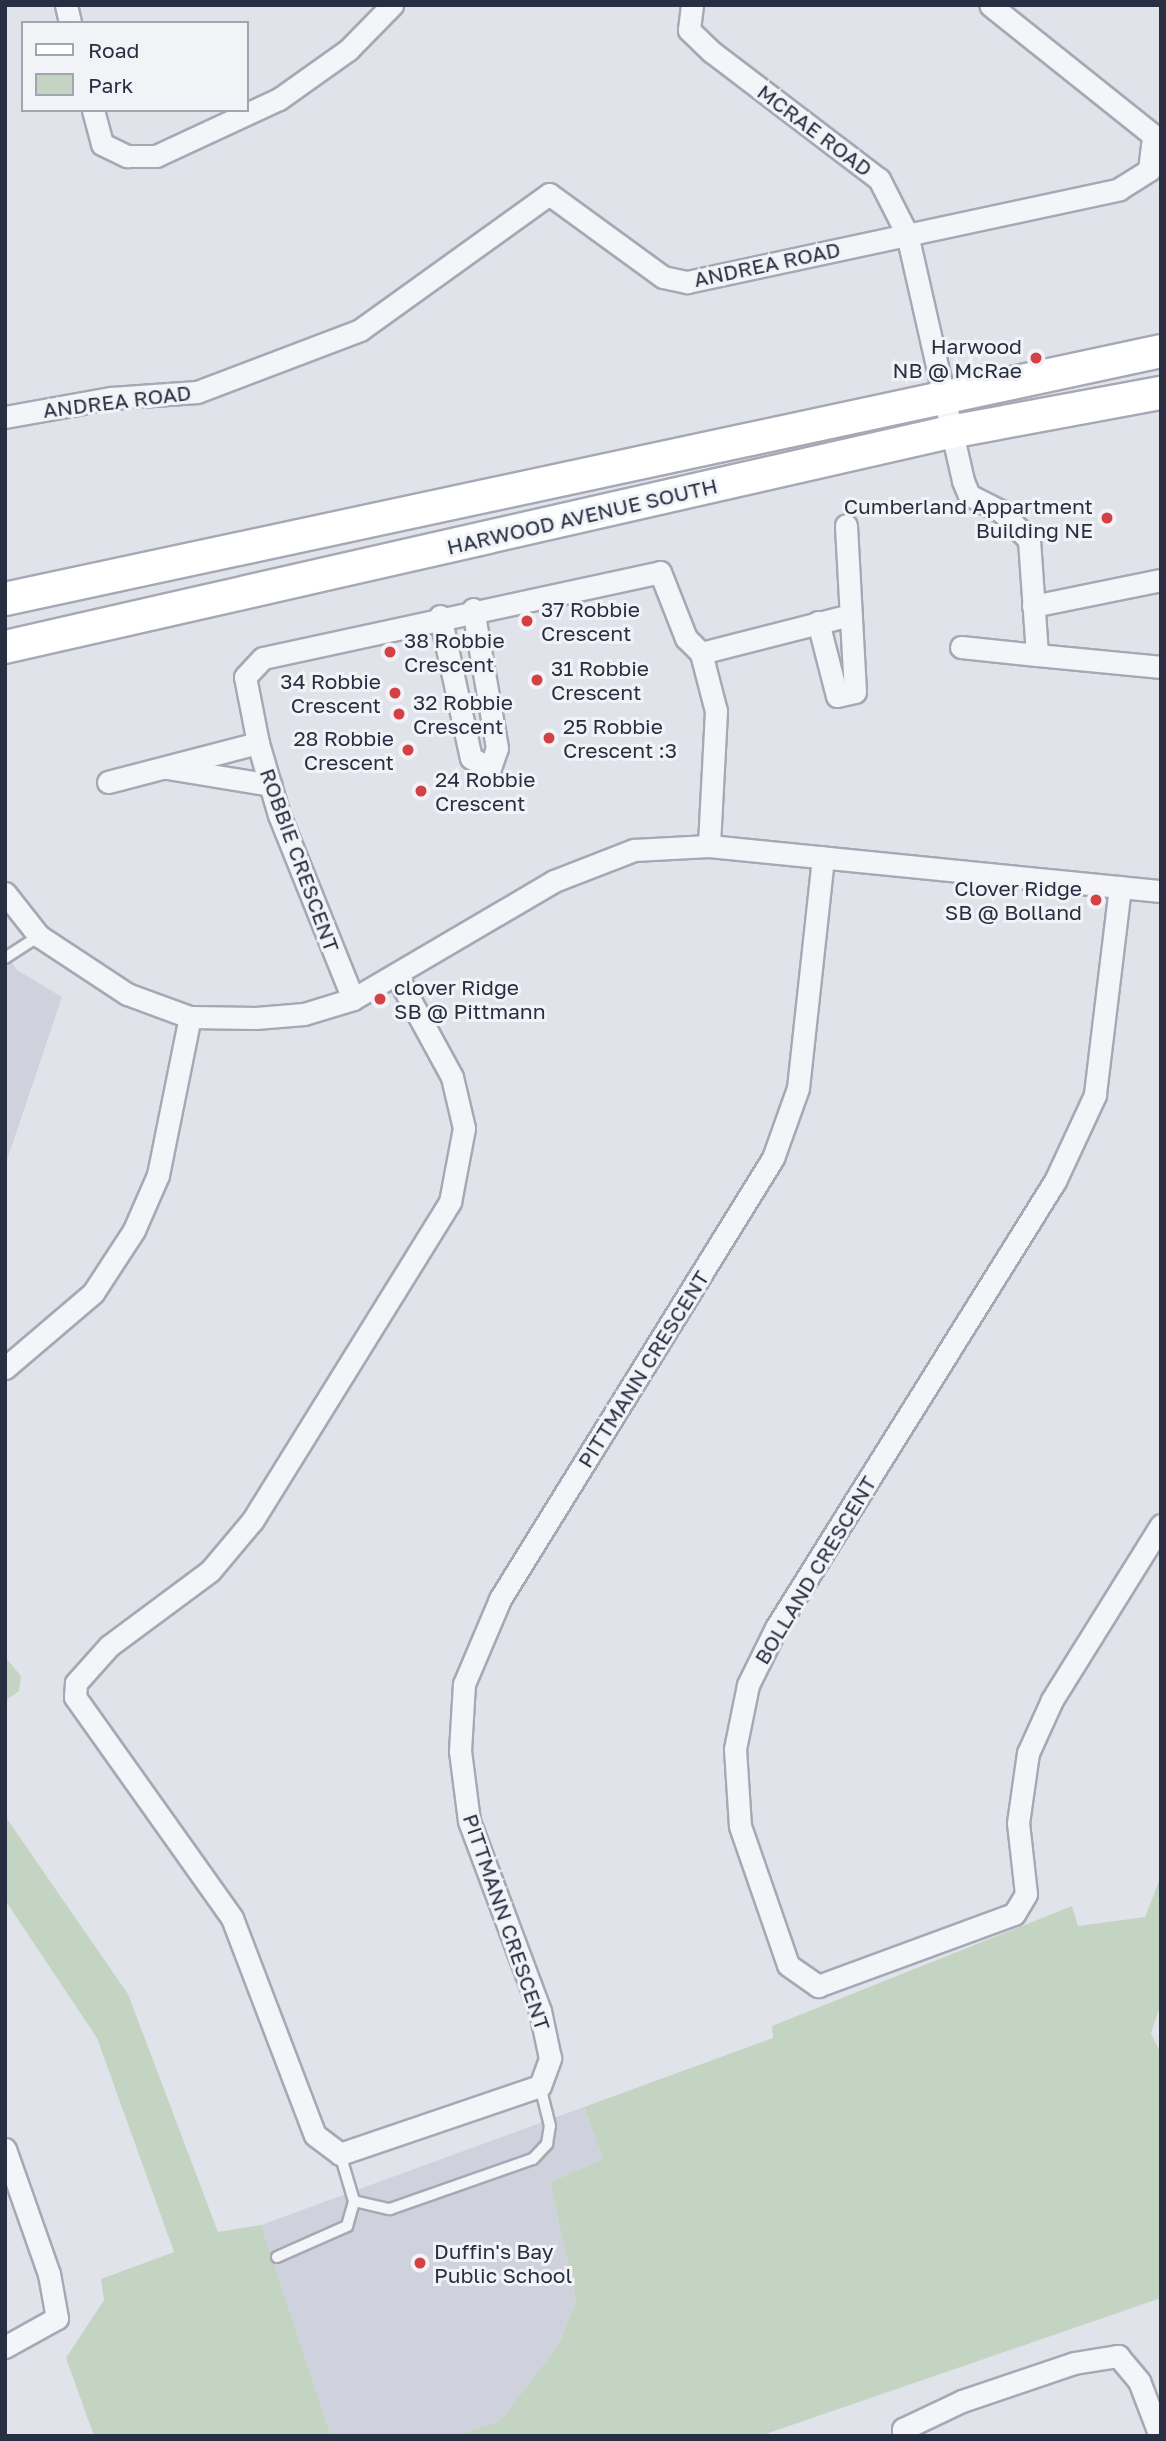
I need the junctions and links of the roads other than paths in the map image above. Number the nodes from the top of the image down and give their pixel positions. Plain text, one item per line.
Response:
1 (392, 5) edge
2 (692, 5) edge
3 (990, 5) edge
4 (94, 112) edge
5 (907, 234) junction
6 (1161, 351) edge
7 (1161, 393) edge
8 (946, 399) junction
9 (5, 417) edge
10 (950, 432) junction
11 (846, 525) dead end
12 (1161, 580) edge
13 (5, 599) edge
14 (1033, 606) junction
15 (473, 609) junction
16 (850, 615) junction
17 (440, 616) junction
18 (818, 622) junction
19 (5, 647) edge
20 (961, 647) dead end
21 (701, 653) junction
22 (1037, 655) junction
23 (1161, 667) edge
24 (258, 743) junction
25 (165, 768) junction
26 (108, 782) dead end
27 (271, 785) junction
28 (709, 846) junction
29 (823, 857) junction
30 (1121, 887) junction
31 (1161, 891) edge
32 (5, 892) edge
33 (38, 936) junction
34 (5, 958) edge
35 (397, 976) junction
36 (353, 999) junction
37 (190, 1017) junction
38 (5, 1368) edge
39 (1161, 1525) edge
40 (540, 2086) junction
41 (5, 2149) edge
42 (340, 2154) junction
43 (354, 2201) junction
44 (277, 2257) dead end
45 (5, 2347) edge
46 (903, 2436) edge
47 (1160, 2436) edge

1 - 4 street
2 - 5 street, MCRAE ROAD
3 - 5 street, ANDREA ROAD
5 - 8 street, MCRAE ROAD
5 - 9 street, ANDREA ROAD
6 - 8 main road, HARWOOD AVENUE SOUTH
7 - 10 main road, HARWOOD AVENUE SOUTH
8 - 10 street, MCRAE ROAD
8 - 13 main road, HARWOOD AVENUE SOUTH
10 - 14 street, MCRAE ROAD
10 - 19 main road, HARWOOD AVENUE SOUTH
11 - 16 street
12 - 14 street
14 - 22 street, MCRAE ROAD
15 - 17 street, ROBBIE CRESCENT
15 - 17 street
15 - 21 street, ROBBIE CRESCENT
16 - 18 street
16 - 18 street
17 - 24 street, ROBBIE CRESCENT
18 - 21 street
20 - 22 street
21 - 28 street, ROBBIE CRESCENT
22 - 23 street
24 - 25 street
24 - 27 street, ROBBIE CRESCENT
25 - 26 street
25 - 27 street
27 - 36 street, ROBBIE CRESCENT
28 - 29 street
28 - 35 street
29 - 30 street
29 - 40 street, PITTMANN CRESCENT
30 - 31 street
30 - 39 street, BOLLAND CRESCENT
32 - 33 street
33 - 34 lane
33 - 37 street
35 - 36 street
35 - 42 street
36 - 37 street
37 - 38 street
40 - 42 street
40 - 43 lane
41 - 45 street
42 - 43 lane
43 - 44 lane
46 - 47 street

